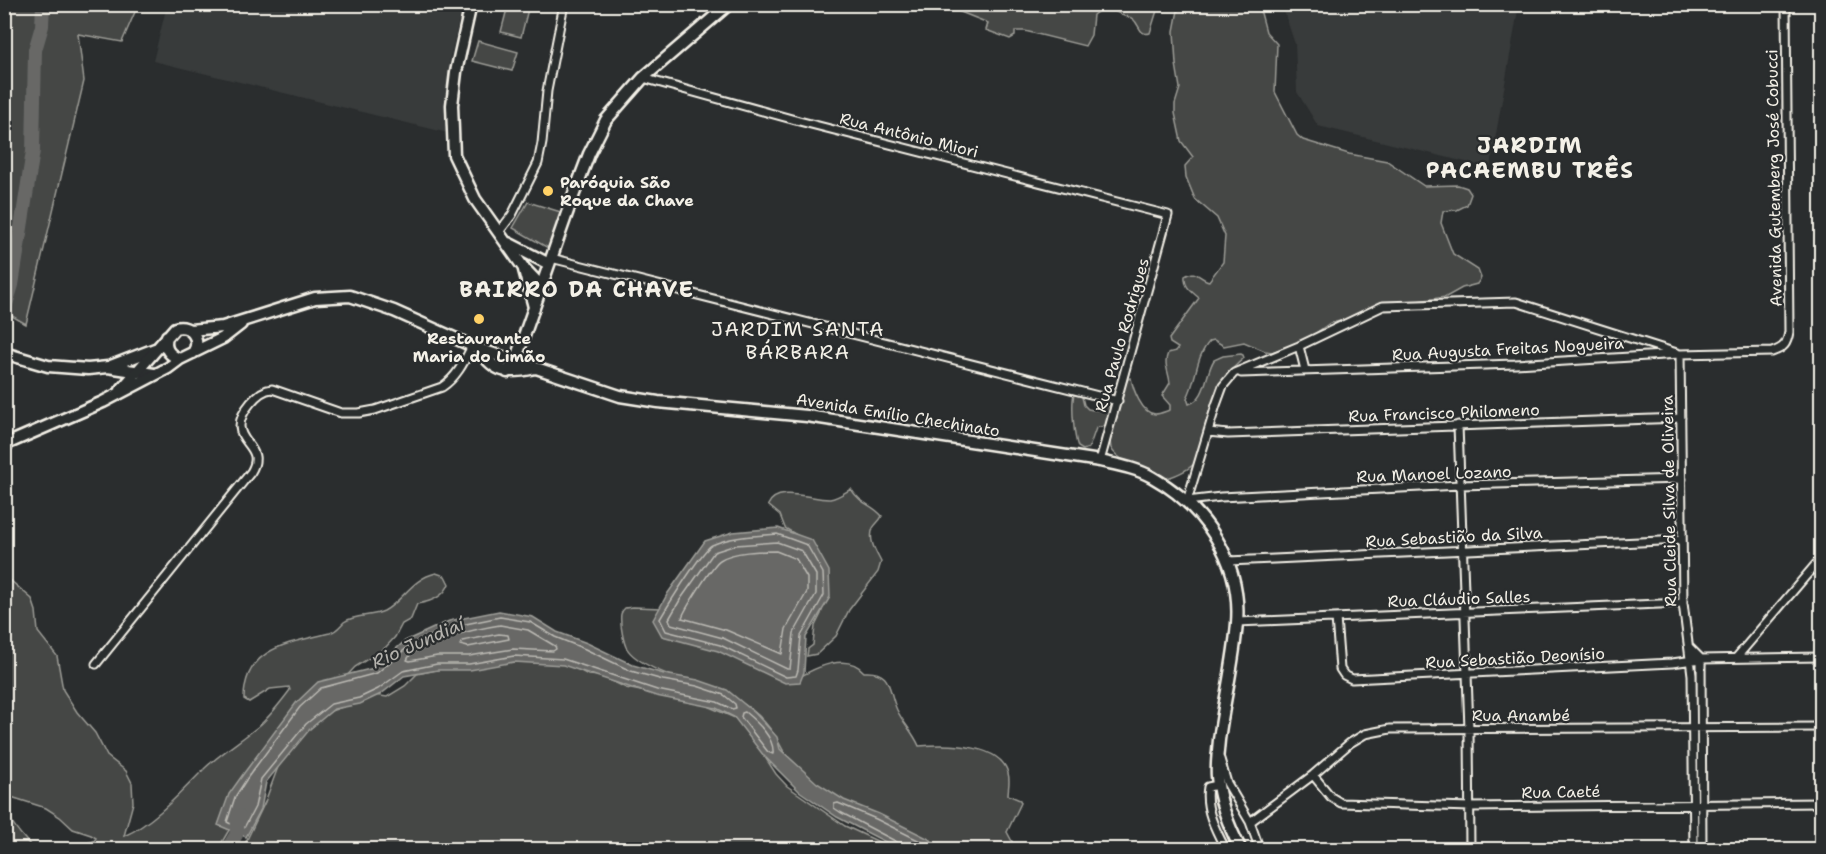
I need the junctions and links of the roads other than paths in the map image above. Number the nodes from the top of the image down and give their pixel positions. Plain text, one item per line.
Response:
1 (471, 4) edge
2 (564, 4) edge
3 (729, 4) edge
4 (1786, 4) edge
5 (643, 78) junction
6 (1168, 215) joint
7 (499, 232) junction
8 (508, 243) junction
9 (550, 261) junction
10 (523, 267) junction
11 (542, 287) junction
12 (535, 308) junction
13 (248, 320) junction
14 (190, 330) junction
15 (167, 336) junction
16 (1299, 346) junction
17 (476, 348) junction
18 (155, 349) junction
19 (1782, 349) joint
20 (4, 353) edge
21 (193, 353) junction
22 (1680, 354) junction
23 (180, 359) junction
24 (514, 361) junction
25 (108, 367) junction
26 (535, 368) junction
27 (1305, 370) junction
28 (136, 371) junction
29 (507, 372) junction
30 (1234, 373) junction
31 (154, 374) junction
32 (119, 393) junction
33 (1118, 401) junction
34 (1681, 418) junction
35 (1458, 425) junction
36 (1208, 432) junction
37 (4, 446) edge
38 (1100, 461) junction
39 (1682, 479) junction
40 (1460, 485) junction
41 (1187, 501) junction
42 (1682, 540) junction
43 (1462, 550) junction
44 (1821, 556) edge
45 (1228, 561) junction
46 (1683, 603) junction
47 (1464, 612) junction
48 (1336, 618) junction
49 (1237, 622) junction
50 (1689, 647) junction
51 (1821, 657) edge
52 (1736, 658) junction
53 (1701, 659) junction
54 (1689, 661) junction
55 (96, 664) dead end
56 (1466, 675) junction
57 (1821, 727) edge
58 (1469, 729) junction
59 (1692, 729) junction
60 (1702, 729) junction
61 (1218, 752) junction
62 (1313, 775) junction
63 (1218, 785) junction
64 (1821, 802) edge
65 (1693, 804) junction
66 (1702, 804) junction
67 (1470, 807) junction
68 (1250, 822) junction
69 (1226, 849) edge
70 (1241, 849) edge
71 (1260, 849) edge
72 (1470, 849) edge
73 (1694, 849) edge
74 (1702, 849) edge

1 - 7 main road
2 - 7 street
3 - 5 main road
4 - 19 street, Avenida Gutemberg José Cobucci
5 - 6 street, Rua Antônio Miori
5 - 9 main road
6 - 33 street, Rua Paulo Rodrigues
7 - 8 main road
8 - 9 main road
8 - 10 main road
9 - 11 main road
9 - 33 street
10 - 11 main road
10 - 12 main road
11 - 12 main road
12 - 24 main road
13 - 14 main road, Avenida Emílio Chechinato
13 - 17 main road, Avenida Emílio Chechinato
13 - 21 main road, Avenida Emílio Chechinato
14 - 15 main road
14 - 21 main road
15 - 18 main road
15 - 23 main road
16 - 22 street
16 - 27 street
16 - 30 street
17 - 24 main road, Avenida Emílio Chechinato
17 - 29 main road
17 - 55 street
18 - 25 main road
18 - 28 main road
19 - 22 street, Rua Augusta Freitas Nogueira
20 - 25 main road
21 - 23 main road
22 - 27 street, Rua Augusta Freitas Nogueira
22 - 34 street, Rua Cleide Silva de Oliveira
23 - 31 main road
24 - 26 main road, Avenida Emílio Chechinato
24 - 29 main road
25 - 28 main road
26 - 29 main road
26 - 38 main road, Avenida Emílio Chechinato
27 - 30 street, Rua Augusta Freitas Nogueira
28 - 31 main road
28 - 32 main road
30 - 36 street
31 - 32 main road
32 - 37 main road
33 - 38 street, Rua Paulo Rodrigues
34 - 35 street, Rua Francisco Philomeno
34 - 39 street, Rua Cleide Silva de Oliveira
35 - 36 street, Rua Francisco Philomeno
35 - 40 street
36 - 41 street
38 - 41 main road, Avenida Emílio Chechinato
39 - 40 street, Rua Manoel Lozano
39 - 42 street, Rua Cleide Silva de Oliveira
40 - 41 street, Rua Manoel Lozano
40 - 43 street
41 - 45 main road, Avenida Emílio Chechinato
42 - 43 street, Rua Sebastião da Silva
42 - 46 street, Rua Cleide Silva de Oliveira
43 - 45 street, Rua Sebastião da Silva
43 - 47 street
44 - 52 street
45 - 49 main road, Avenida Emílio Chechinato
46 - 47 street, Rua Cláudio Salles
46 - 50 street, Rua Cleide Silva de Oliveira
47 - 48 street, Rua Cláudio Salles
47 - 56 street
48 - 49 street, Rua Cláudio Salles
48 - 56 street, Rua Sebastião Deonísio
49 - 61 main road, Avenida Emílio Chechinato
50 - 53 street
50 - 54 street, Rua Cleide Silva de Oliveira
51 - 52 street, Rua Sebastião Deonísio
52 - 53 street, Rua Sebastião Deonísio
53 - 54 street, Rua Sebastião Deonísio
53 - 60 street
54 - 56 street, Rua Sebastião Deonísio
54 - 59 street, Rua Cleide Silva de Oliveira
56 - 58 street
57 - 60 street, Rua Anambé
58 - 59 street, Rua Anambé
58 - 62 street, Rua Anambé
58 - 67 street
59 - 60 street, Rua Anambé
59 - 65 street, Rua Cleide Silva de Oliveira
60 - 66 street
61 - 63 main road, Avenida Emílio Chechinato
61 - 68 street
62 - 67 street, Rua Caeté
62 - 68 street, Rua Anambé
63 - 69 street
63 - 70 main road, Avenida Emílio Chechinato
64 - 66 street, Rua Caeté
65 - 66 street, Rua Caeté
65 - 67 street, Rua Caeté
65 - 73 street, Rua Cleide Silva de Oliveira
66 - 74 street
67 - 72 street
68 - 71 street

